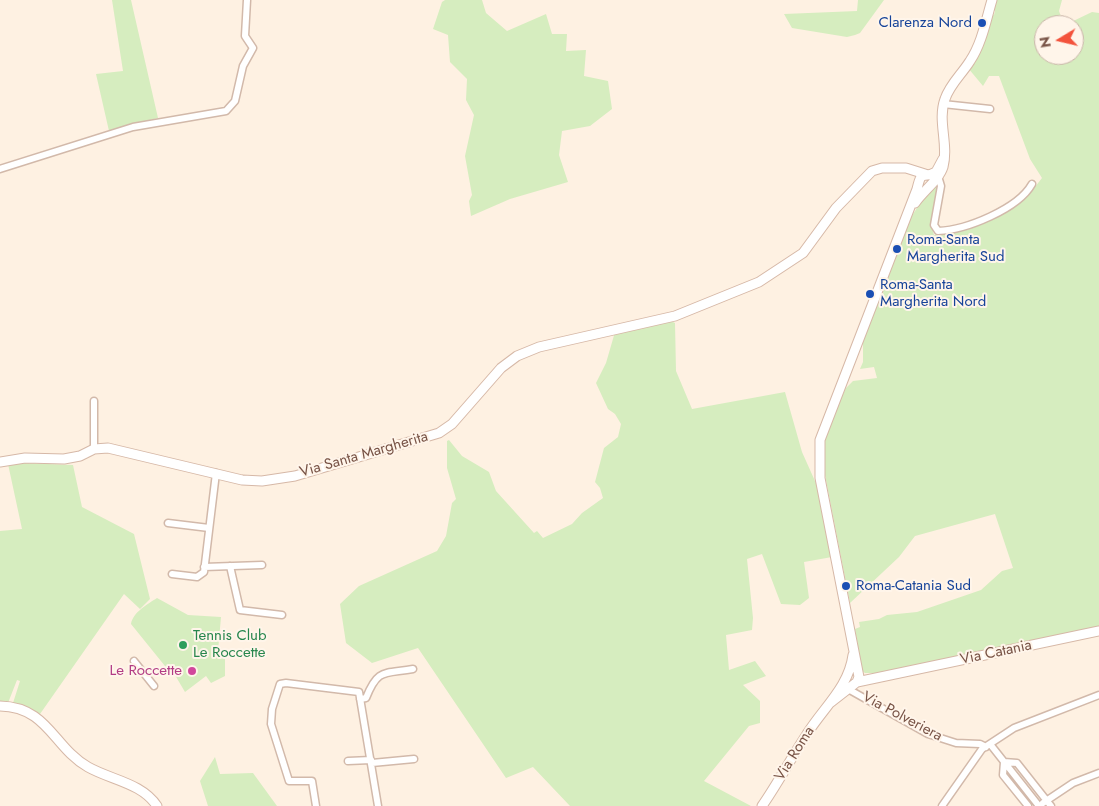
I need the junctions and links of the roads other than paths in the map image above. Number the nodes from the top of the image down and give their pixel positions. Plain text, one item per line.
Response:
1 (247, 0) edge
2 (992, 0) edge
3 (943, 104) junction
4 (990, 110) dead end
5 (0, 169) edge
6 (927, 179) junction
7 (1032, 184) dead end
8 (94, 401) dead end
9 (94, 448) junction
10 (0, 462) edge
11 (216, 474) junction
12 (168, 523) dead end
13 (209, 528) junction
14 (262, 565) dead end
15 (230, 566) junction
16 (204, 567) junction
17 (172, 574) dead end
18 (282, 615) dead end
19 (1099, 631) edge
20 (134, 661) dead end
21 (413, 669) dead end
22 (855, 676) junction
23 (154, 686) dead end
24 (848, 689) junction
25 (1099, 695) edge
26 (360, 699) junction
27 (830, 703) junction
28 (0, 706) edge
29 (988, 746) junction
30 (414, 759) dead end
31 (348, 760) dead end
32 (372, 761) junction
33 (1004, 762) junction
34 (1099, 773) edge
35 (1046, 800) junction
36 (157, 806) edge
37 (316, 806) edge
38 (378, 806) edge
39 (762, 806) edge
40 (942, 806) edge
41 (1028, 806) edge
42 (1039, 806) edge
43 (1051, 806) edge

1 - 5 street
2 - 3 main road
3 - 4 street
3 - 6 main road
6 - 7 street
6 - 11 main road, Via Santa Margherita
6 - 22 main road
8 - 9 street
9 - 10 main road, Via Santa Margherita
9 - 11 main road, Via Santa Margherita
11 - 13 street
12 - 13 street
13 - 16 street
14 - 15 street
15 - 16 street
15 - 18 street
16 - 17 street
19 - 22 main road, Via Catania
20 - 23 street
21 - 26 street
22 - 24 main road
22 - 27 main road
24 - 27 main road
24 - 29 street, Via Polveriera
25 - 29 street
26 - 32 street
26 - 37 street
27 - 39 main road, Via Roma
28 - 36 main road
29 - 33 street
29 - 40 street
30 - 32 street
31 - 32 street
32 - 38 street
33 - 35 street
33 - 41 street
33 - 42 street
34 - 35 street
35 - 42 street
35 - 43 street

